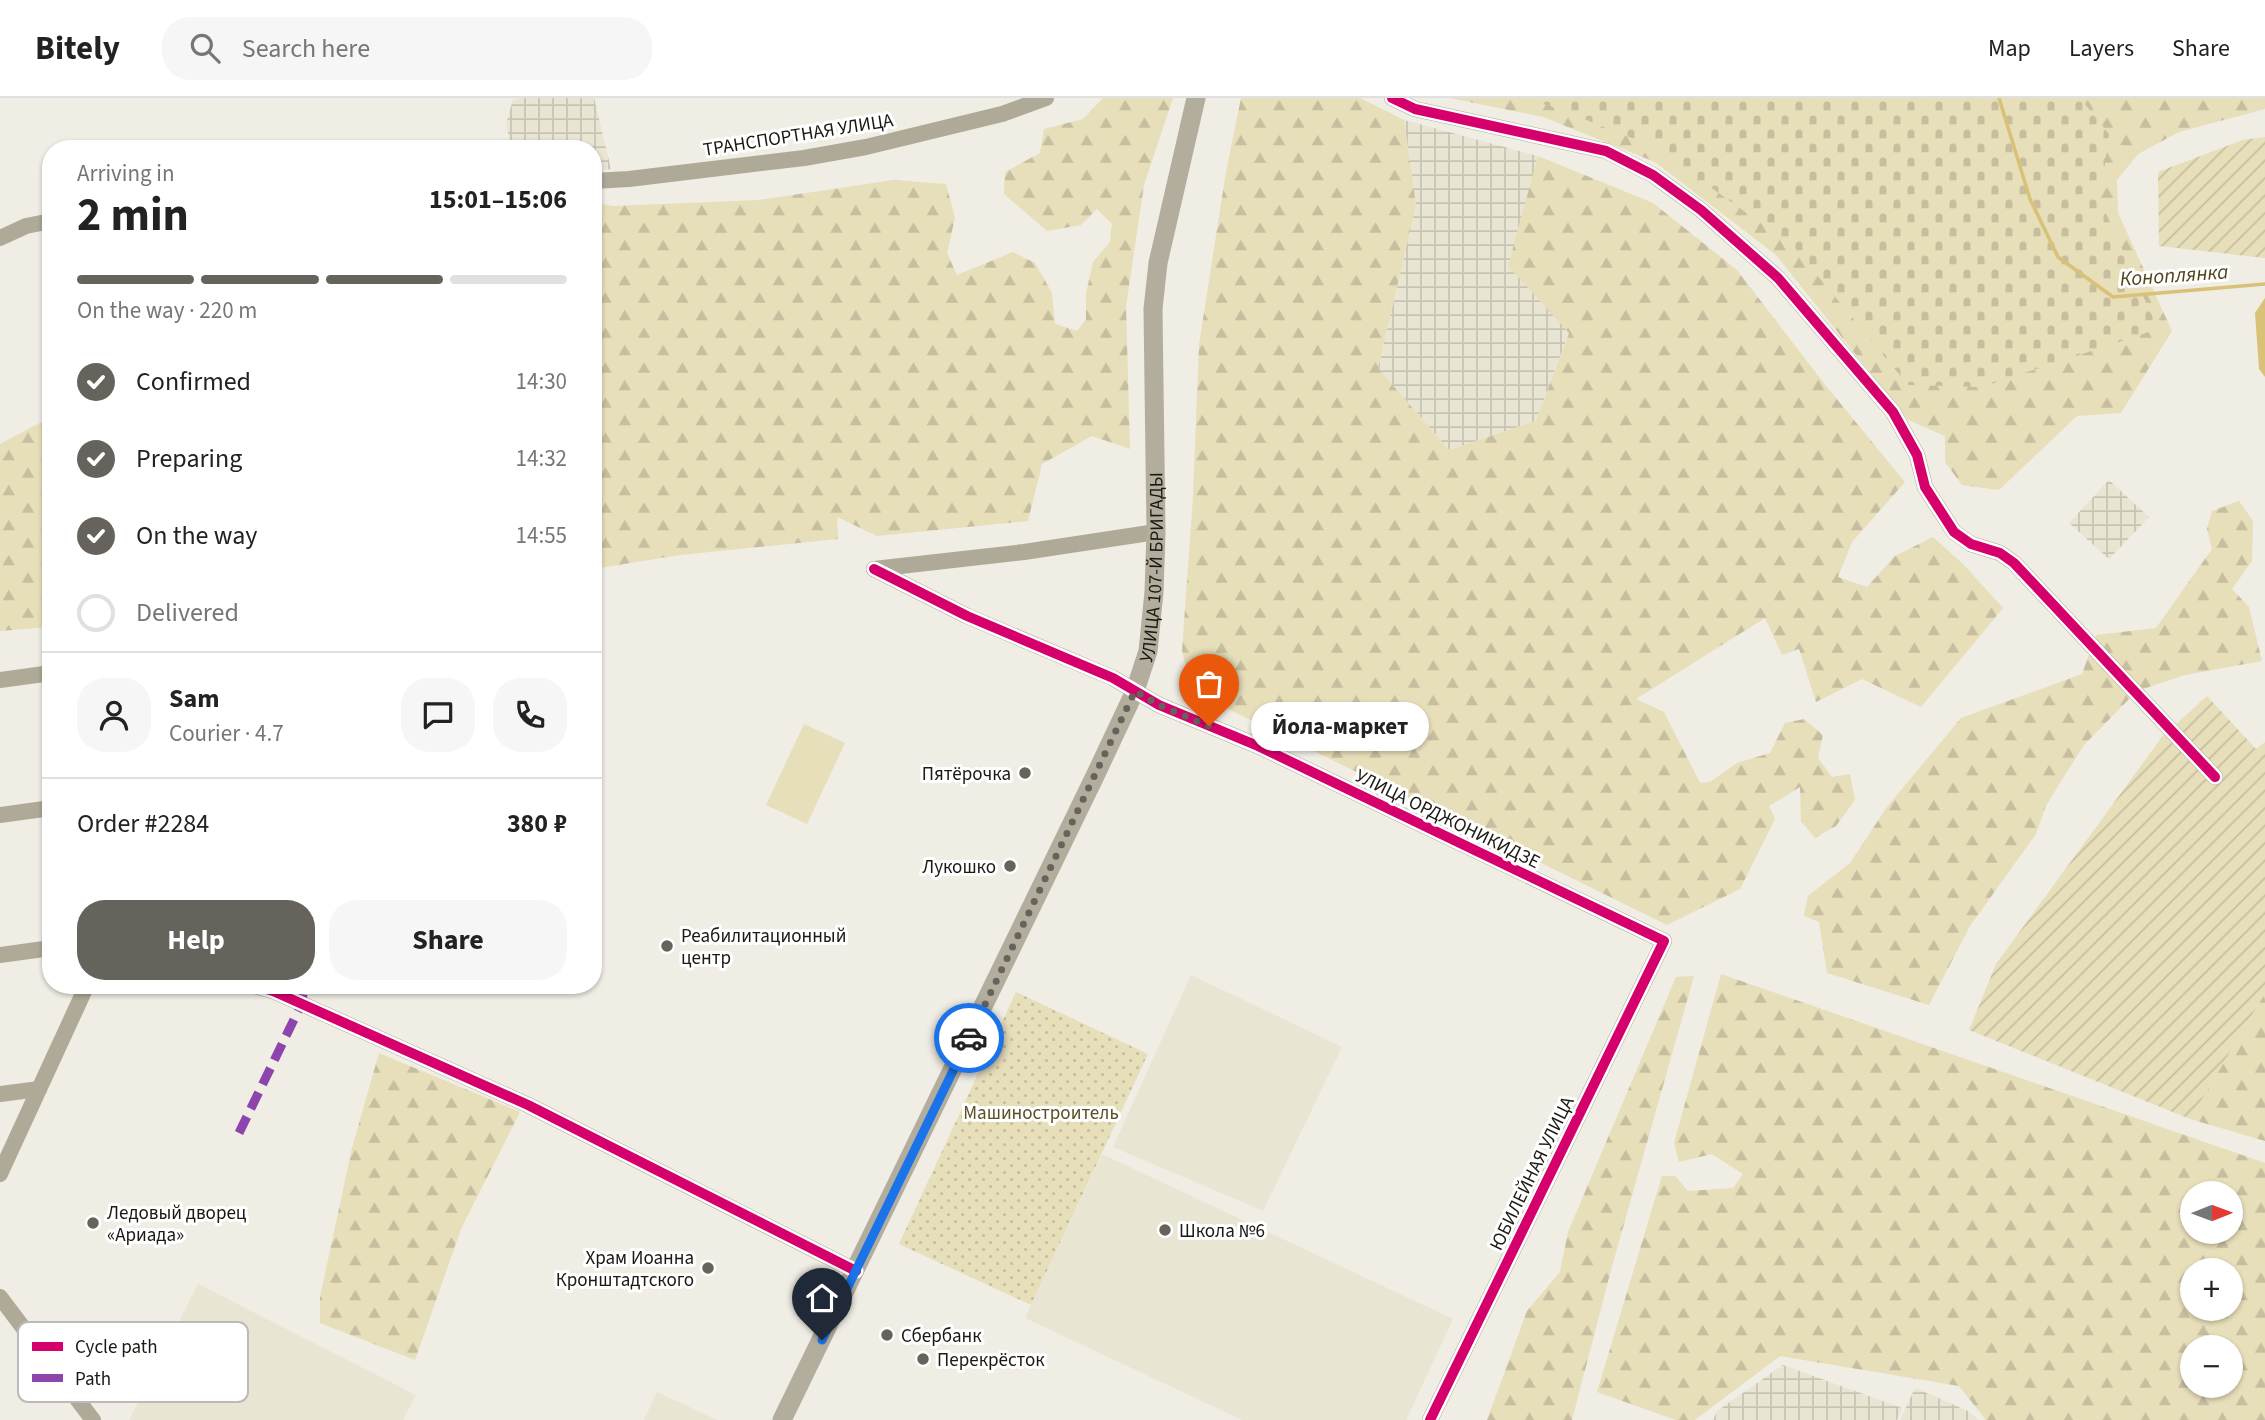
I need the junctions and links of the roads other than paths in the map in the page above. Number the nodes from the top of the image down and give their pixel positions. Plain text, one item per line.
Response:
1 (1046, 98) edge
2 (1196, 98) edge
3 (1392, 98) edge
4 (602, 180) edge
5 (42, 223) edge
6 (0, 237) edge
7 (1156, 532) junction
8 (42, 674) edge
9 (0, 680) edge
10 (1135, 691) junction
11 (2215, 778) dead end
12 (42, 809) edge
13 (0, 815) edge
14 (1664, 942) joint
15 (42, 949) edge
16 (0, 956) edge
17 (83, 994) edge
18 (281, 994) edge
19 (40, 1089) junction
20 (0, 1094) edge
21 (0, 1174) edge
22 (856, 1271) junction
23 (0, 1297) edge
24 (19, 1322) edge
25 (79, 1402) edge
26 (93, 1420) edge
27 (782, 1420) edge
28 (1430, 1420) edge

1 - 4 street, ТРАНСПОРТНАЯ УЛИЦА
2 - 7 main road, УЛИЦА 107-Й БРИГАДЫ
3 - 11 street
5 - 6 street
7 - 10 main road, УЛИЦА 107-Й БРИГАДЫ
7 - 10 street, УЛИЦА ОРДЖОНИКИДЗЕ
8 - 9 street
10 - 14 street, УЛИЦА ОРДЖОНИКИДЗЕ
10 - 22 main road, УЛИЦА 107-Й БРИГАДЫ
12 - 13 street
14 - 28 street, ЮБИЛЕЙНАЯ УЛИЦА
15 - 16 street
17 - 19 street
18 - 22 street
19 - 20 street
19 - 21 street
22 - 27 main road, УЛИЦА 107-Й БРИГАДЫ
23 - 24 street
25 - 26 street

